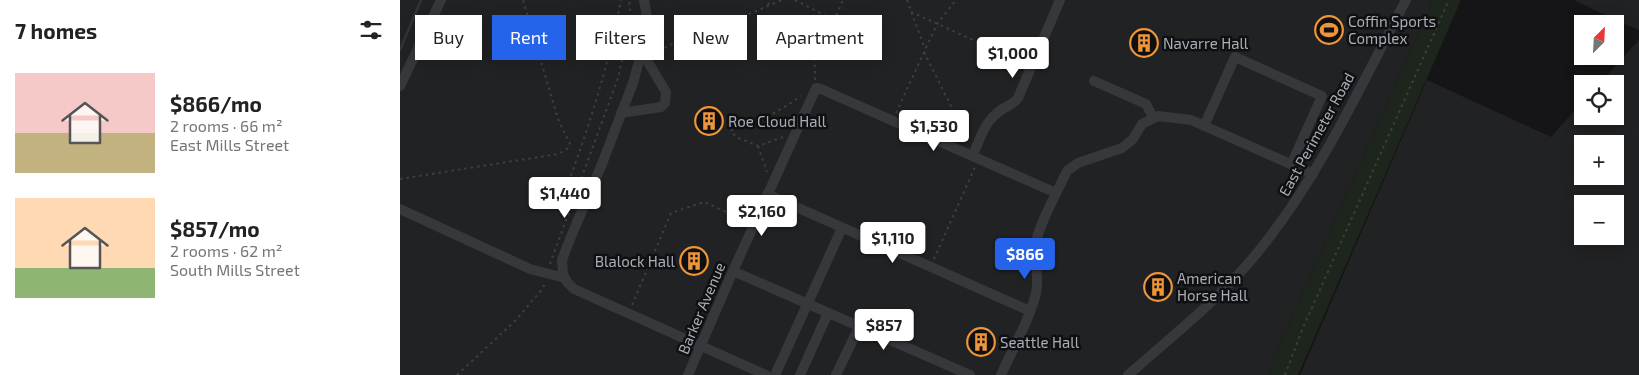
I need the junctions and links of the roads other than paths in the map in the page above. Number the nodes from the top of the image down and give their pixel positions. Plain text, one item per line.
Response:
1 (441, 0) edge
2 (644, 0) edge
3 (1060, 0) edge
4 (1406, 0) edge
5 (646, 15) edge
6 (641, 60) edge
7 (646, 60) edge
8 (1094, 81) dead end
9 (400, 86) edge
10 (622, 114) junction
11 (1153, 117) junction
12 (1204, 126) junction
13 (973, 155) junction
14 (1292, 164) junction
15 (1313, 174) junction
16 (1056, 193) junction
17 (767, 194) junction
18 (400, 209) edge
19 (842, 228) junction
20 (733, 272) junction
21 (565, 278) junction
22 (807, 304) junction
23 (1030, 311) junction
24 (828, 313) junction
25 (859, 326) junction
26 (701, 346) junction
27 (688, 375) edge
28 (766, 375) edge
29 (776, 375) edge
30 (800, 375) edge
31 (836, 375) edge
32 (970, 375) edge
33 (1001, 375) edge
34 (1128, 375) edge

1 - 9 street
2 - 5 street
3 - 13 street
4 - 15 street, East Perimeter Road
6 - 10 street
7 - 10 street
8 - 11 street
10 - 21 street
11 - 12 street
11 - 16 street
12 - 14 street
12 - 14 street
13 - 16 street
13 - 17 street, Barker Avenue
14 - 15 street
15 - 34 street, East Perimeter Road
16 - 23 street
17 - 19 street
17 - 20 street, Barker Avenue
18 - 21 street
19 - 22 street
19 - 23 street
20 - 22 street
20 - 26 street, Barker Avenue
21 - 26 street
22 - 24 street
22 - 29 street
23 - 33 street
24 - 25 street
24 - 30 street
25 - 31 street
25 - 32 street
26 - 27 street, Barker Avenue
26 - 28 street

